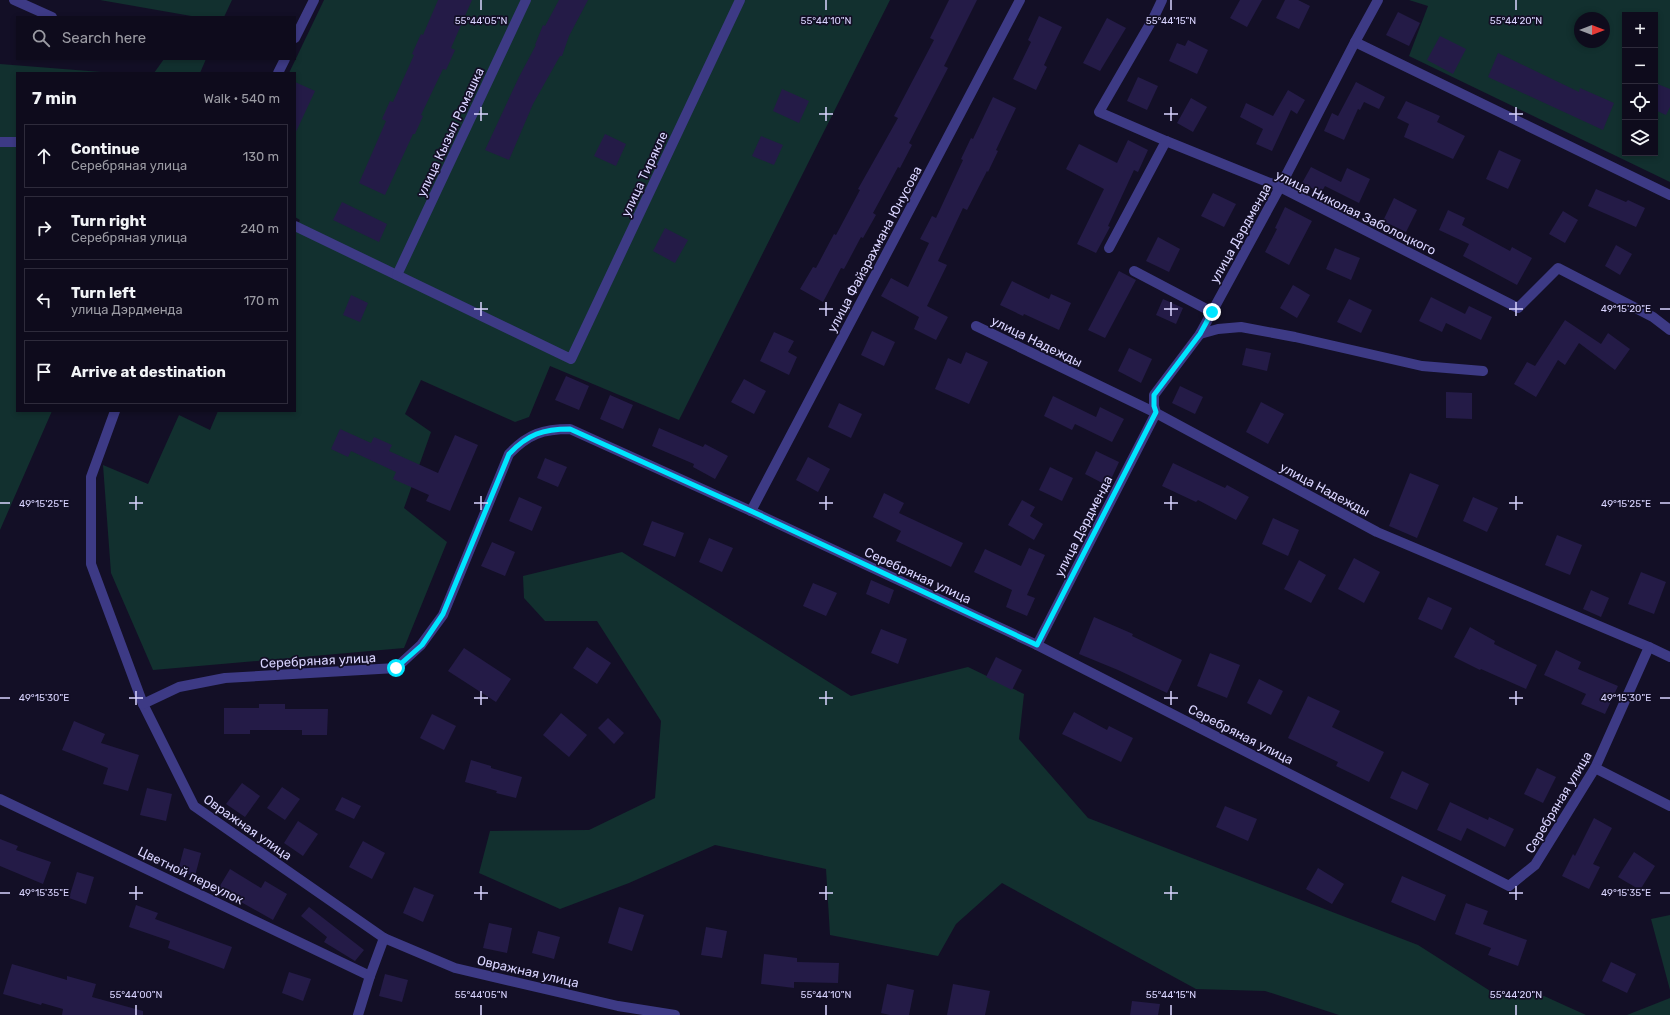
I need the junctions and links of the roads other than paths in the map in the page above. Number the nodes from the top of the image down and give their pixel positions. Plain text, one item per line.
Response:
1 (14, 0) edge
2 (314, 0) edge
3 (526, 0) edge
4 (740, 0) edge
5 (1020, 0) edge
6 (1162, 0) edge
7 (1378, 0) edge
8 (50, 16) edge
9 (298, 27) edge
10 (1355, 42) junction
11 (284, 60) edge
12 (278, 72) edge
13 (1166, 141) junction
14 (0, 142) edge
15 (16, 142) edge
16 (1280, 187) junction
17 (1670, 195) edge
18 (296, 226) edge
19 (1109, 248) dead end
20 (1134, 270) dead end
21 (397, 275) junction
22 (1212, 312) junction
23 (976, 326) dead end
24 (1670, 330) edge
25 (1200, 334) junction
26 (1483, 371) dead end
27 (115, 412) edge
28 (1156, 412) junction
29 (751, 511) junction
30 (1037, 645) junction
31 (1650, 647) junction
32 (1670, 658) edge
33 (144, 704) junction
34 (1595, 768) junction
35 (0, 798) edge
36 (1670, 806) edge
37 (384, 938) junction
38 (370, 976) junction
39 (358, 1015) edge
40 (675, 1015) edge

1 - 8 street
2 - 9 street
3 - 21 street, улица Кызыл Ромашка
4 - 21 street, улица Тирякле
5 - 29 street, улица Файзрахмана Юнусова
6 - 13 street, улица Николая Заболоцкого
7 - 10 street, улица Дэрдменда
10 - 16 street, улица Дэрдменда
10 - 17 street
11 - 12 street
13 - 16 street, улица Николая Заболоцкого
13 - 19 street
14 - 15 street
16 - 22 street, улица Дэрдменда
16 - 24 street, улица Николая Заболоцкого
18 - 21 street
20 - 22 street
22 - 25 street, улица Дэрдменда
23 - 28 street, улица Надежды
25 - 26 street
25 - 28 street, улица Дэрдменда
27 - 33 street, Овражная улица
28 - 30 street, улица Дэрдменда
28 - 31 street, улица Надежды
29 - 30 street, Серебряная улица
29 - 33 street, Серебряная улица
30 - 34 street, Серебряная улица
31 - 32 street, улица Надежды
31 - 34 street, Серебряная улица
33 - 37 street, Овражная улица
34 - 36 street
35 - 38 street, Цветной переулок
37 - 38 street
37 - 40 street, Овражная улица
38 - 39 street

